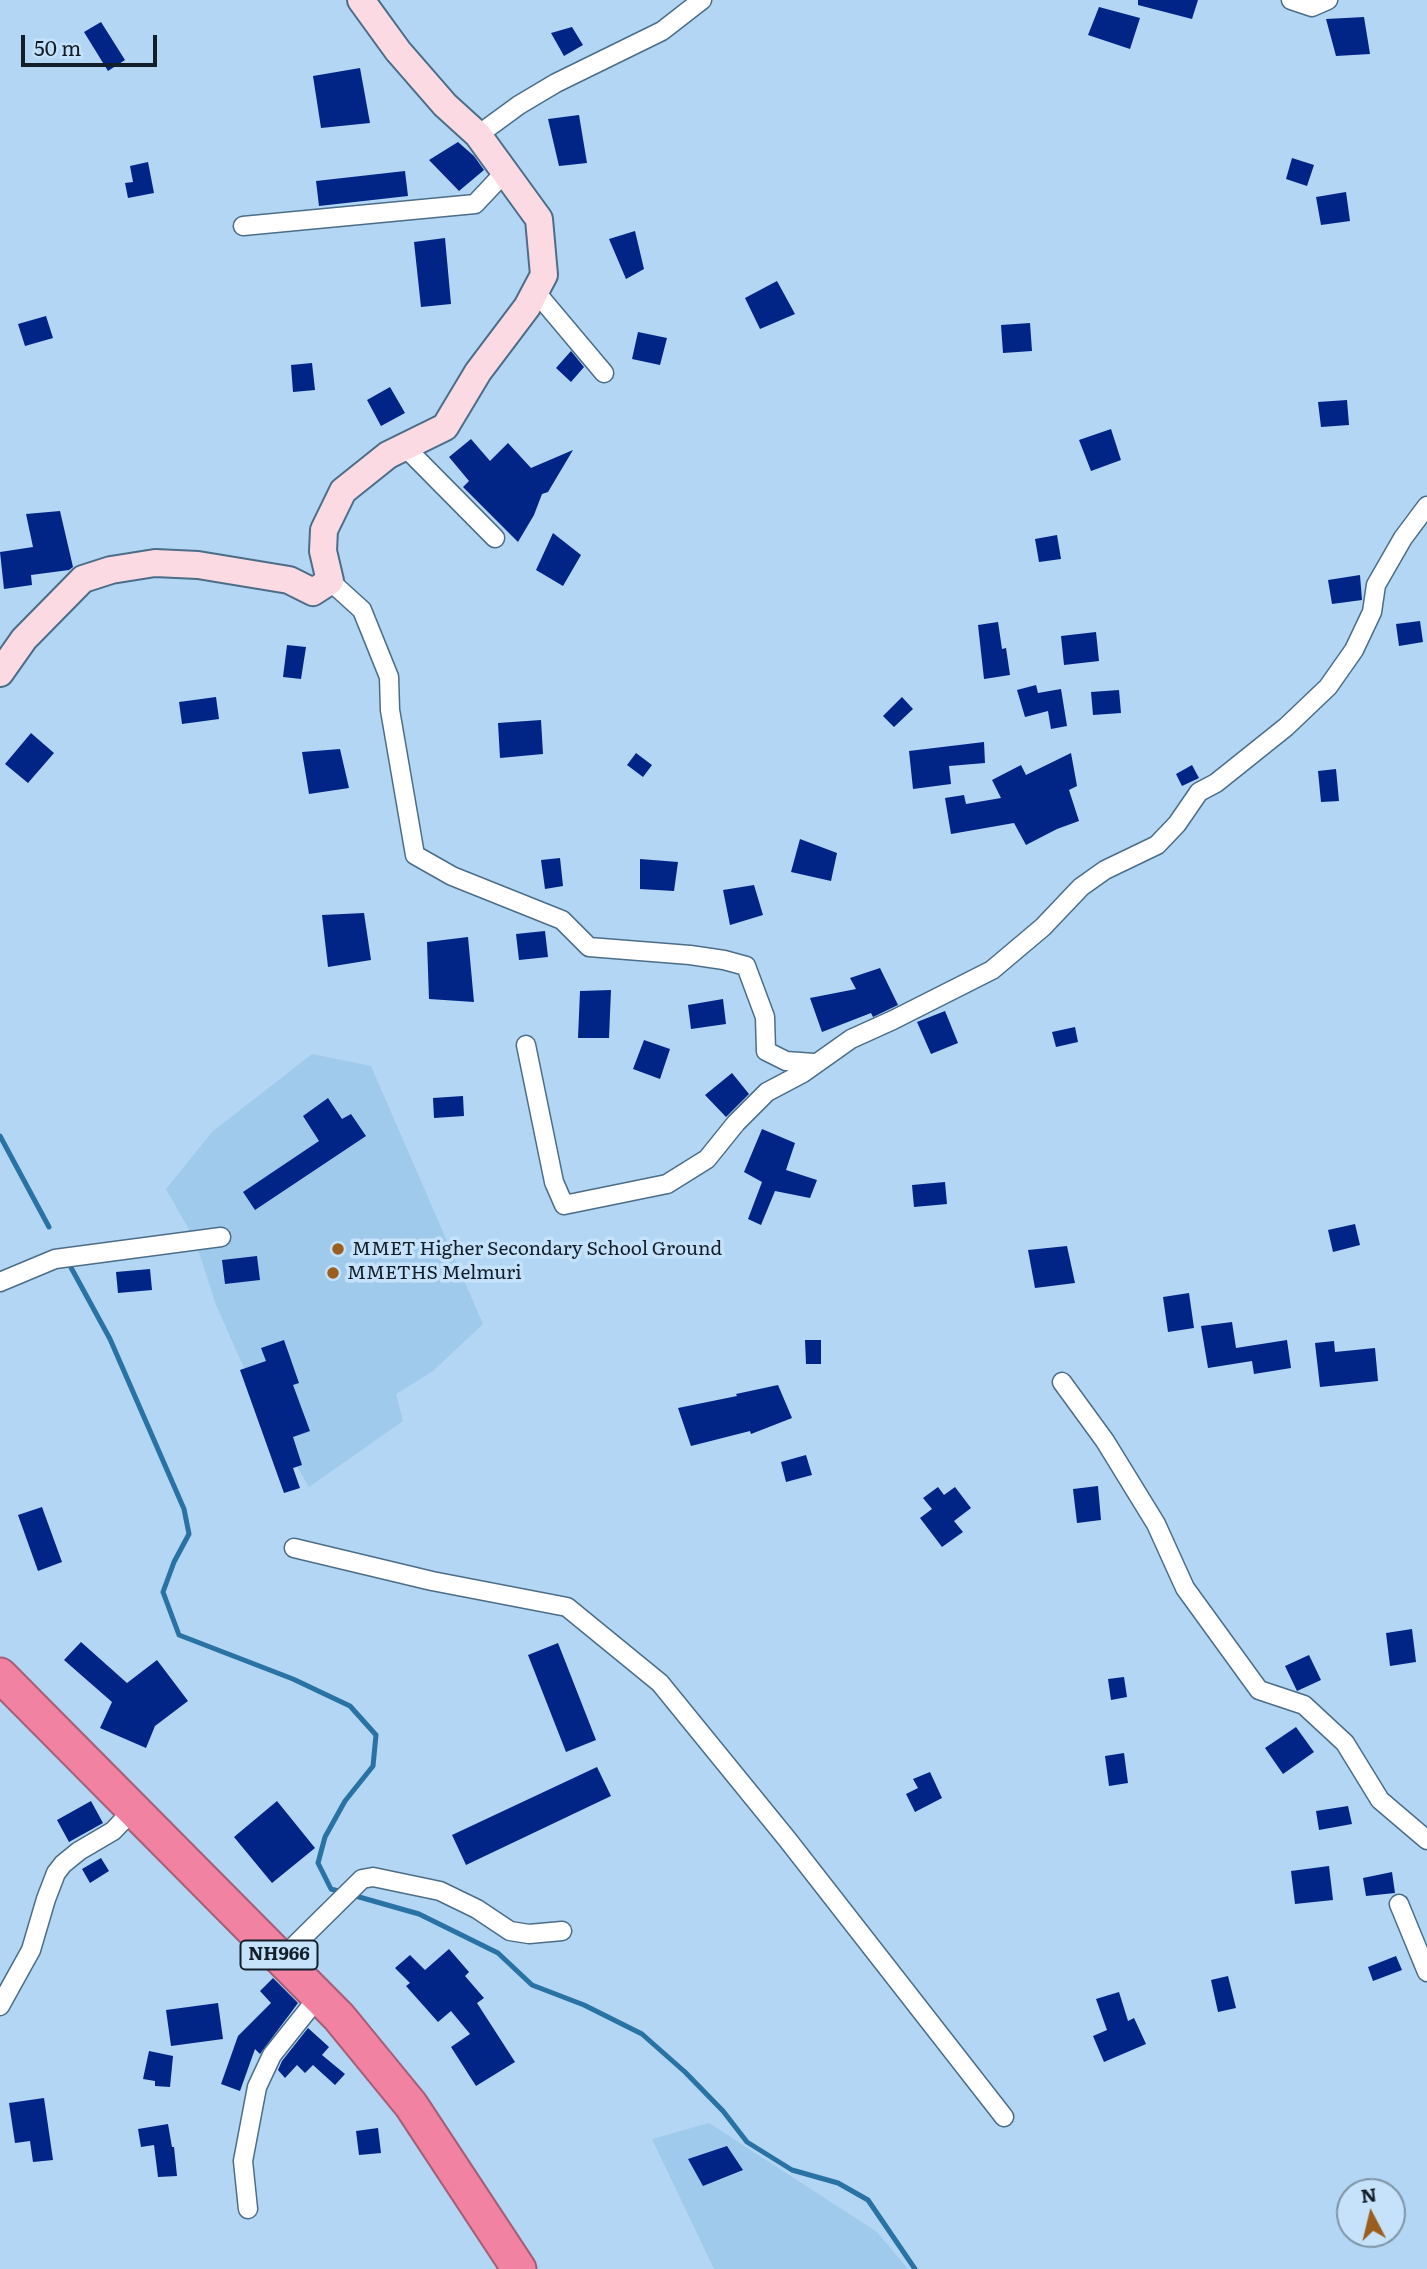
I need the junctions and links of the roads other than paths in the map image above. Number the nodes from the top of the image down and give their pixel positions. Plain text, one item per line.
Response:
1 (361, 0) edge
2 (702, 0) edge
3 (1291, 0) edge
4 (1328, 0) edge
5 (478, 135) junction
6 (506, 171) junction
7 (243, 226) dead end
8 (535, 291) junction
9 (604, 373) dead end
10 (405, 447) junction
11 (1427, 506) edge
12 (495, 538) dead end
13 (330, 581) junction
14 (0, 673) edge
15 (526, 1045) dead end
16 (814, 1063) junction
17 (221, 1237) dead end
18 (0, 1282) edge
19 (1062, 1382) dead end
20 (294, 1548) dead end
21 (2, 1682) edge
22 (134, 1809) junction
23 (1427, 1840) edge
24 (1399, 1904) dead end
25 (562, 1931) dead end
26 (290, 1950) junction
27 (1427, 1972) edge
28 (319, 1996) junction
29 (2, 2002) edge
30 (1004, 2117) dead end
31 (248, 2209) dead end
32 (519, 2269) edge

1 - 5 street
2 - 5 street
3 - 4 street
5 - 6 street
6 - 7 street
6 - 8 street
8 - 9 street
8 - 10 street
10 - 12 street
10 - 13 street
11 - 16 street
13 - 14 street
13 - 16 street
15 - 16 street
17 - 18 street
19 - 23 street
20 - 30 street
21 - 22 highway, NH966
22 - 26 highway, NH966
22 - 29 street
24 - 27 street
25 - 26 street
26 - 28 highway, NH966
28 - 31 street
28 - 32 highway, NH966

